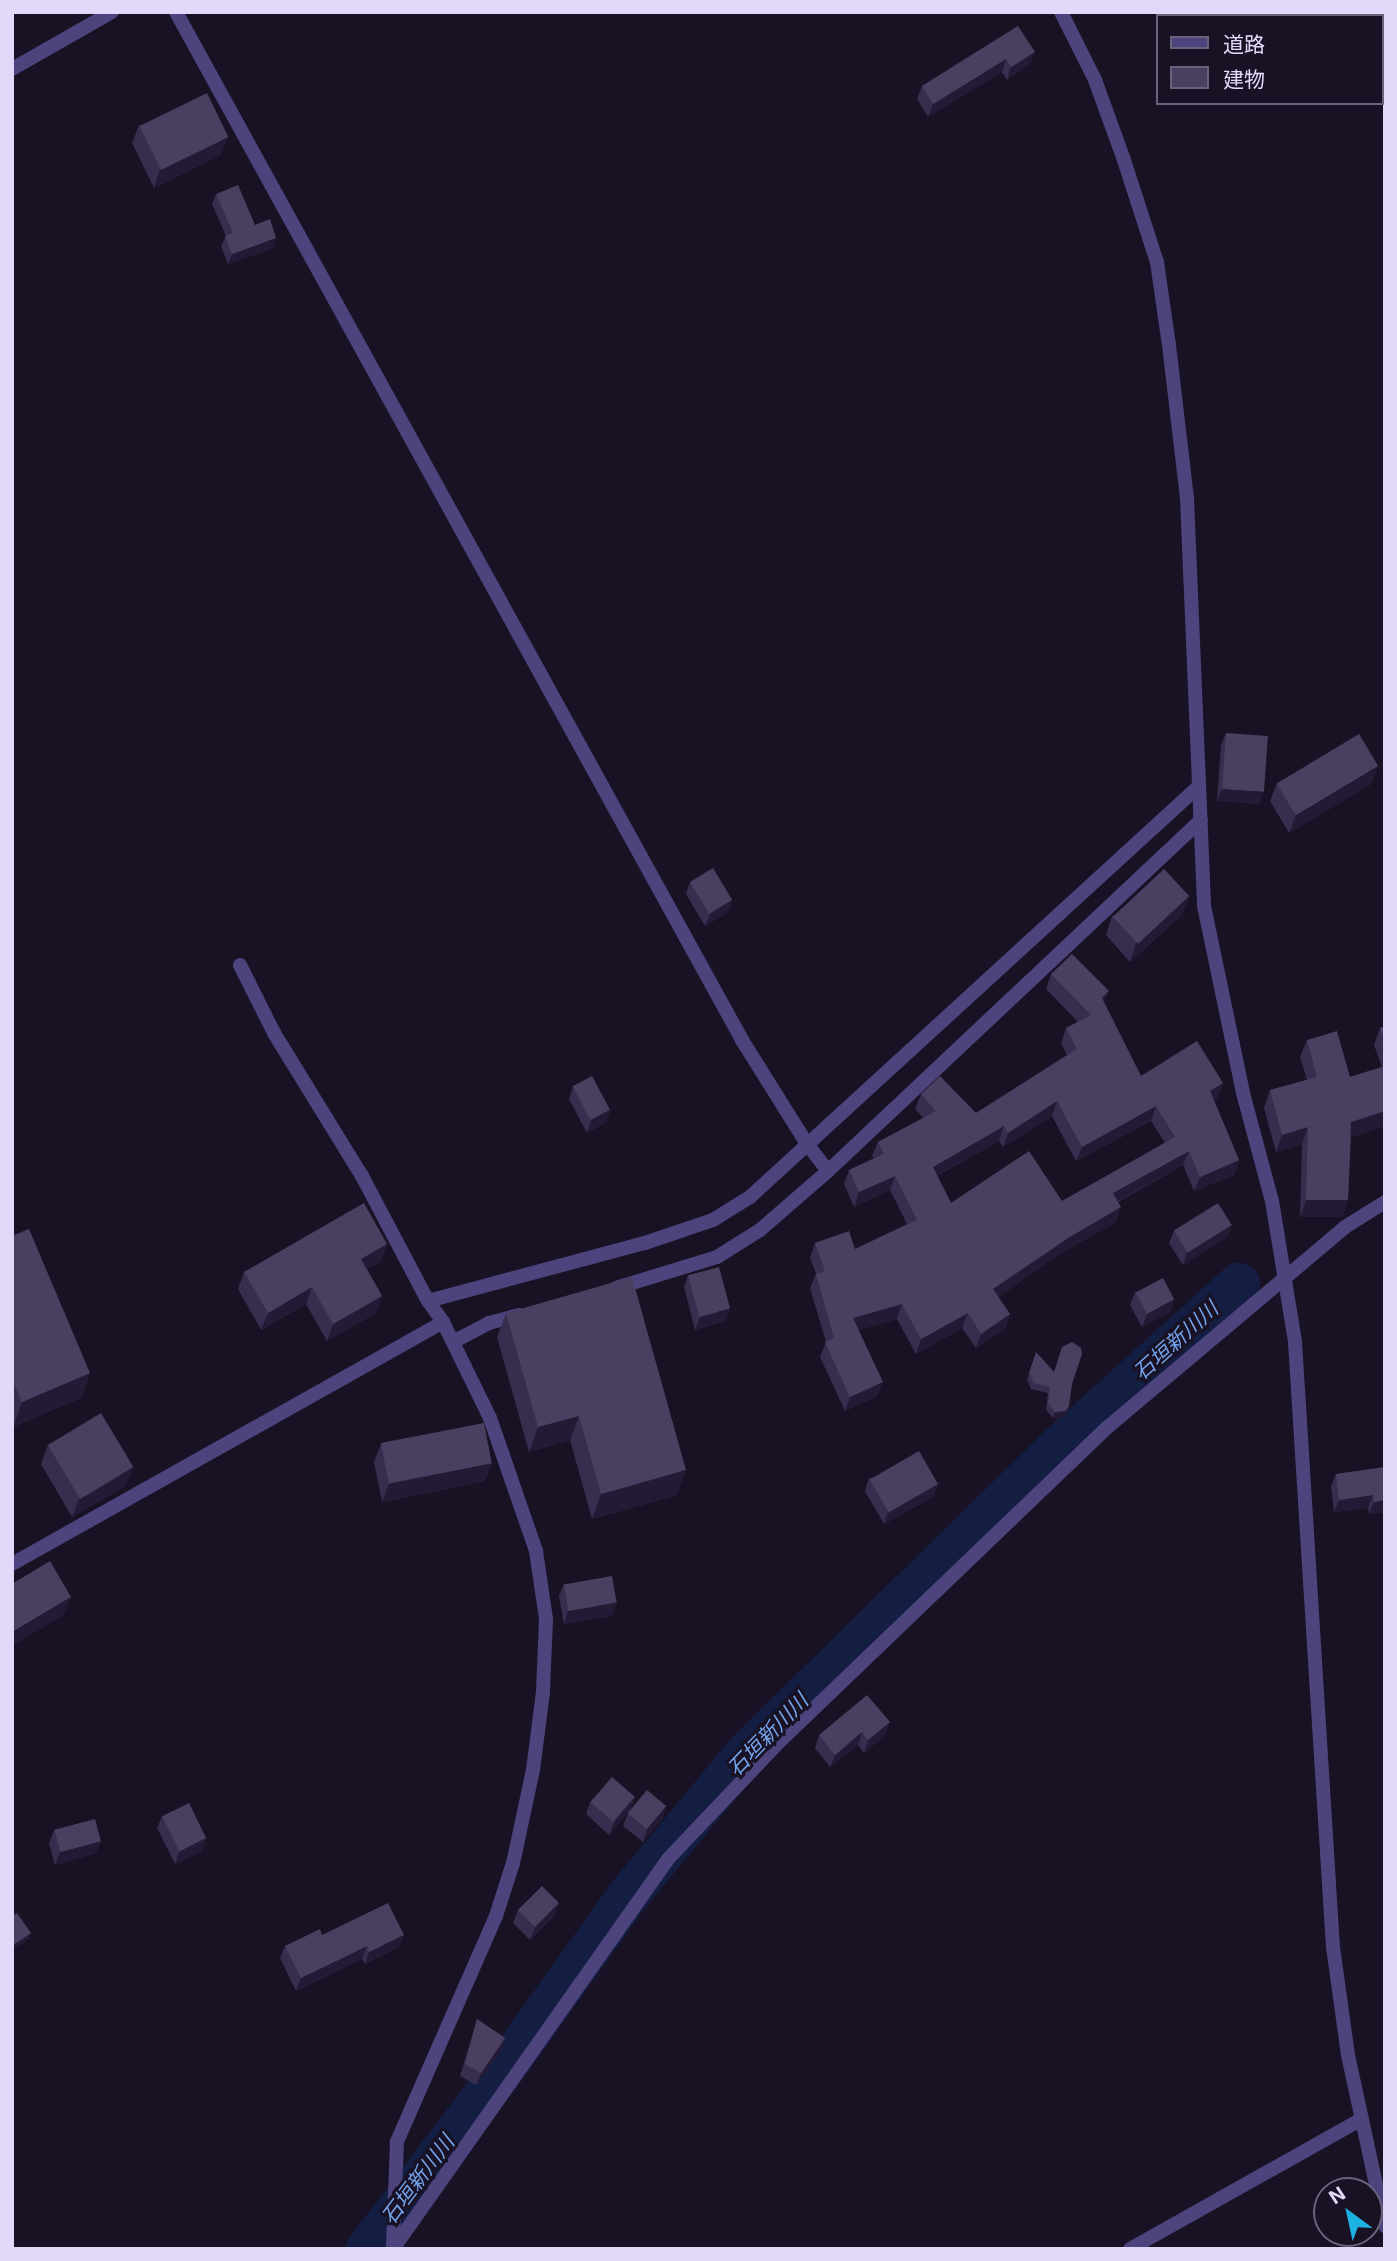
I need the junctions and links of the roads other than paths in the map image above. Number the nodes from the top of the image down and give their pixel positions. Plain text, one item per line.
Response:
1 (112, 12) edge
2 (176, 12) edge
3 (1061, 12) edge
4 (12, 69) edge
5 (1199, 786) junction
6 (1200, 820) junction
7 (240, 965) dead end
8 (807, 1144) junction
9 (828, 1171) junction
10 (1385, 1202) edge
11 (1285, 1278) junction
12 (604, 1291) edge
13 (428, 1301) junction
14 (540, 1309) edge
15 (443, 1322) junction
16 (453, 1342) junction
17 (12, 1564) edge
18 (1362, 2119) junction
19 (1385, 2227) edge
20 (393, 2249) edge
21 (1129, 2249) edge

1 - 4 street
2 - 8 street
3 - 5 street
5 - 6 street
5 - 8 street
6 - 9 street
6 - 11 street
7 - 13 street
8 - 9 street
8 - 13 street
9 - 12 street
10 - 11 street
11 - 18 street
11 - 20 street
13 - 15 street
14 - 16 street
15 - 16 street
15 - 17 street
16 - 20 street
18 - 19 street
18 - 21 street

